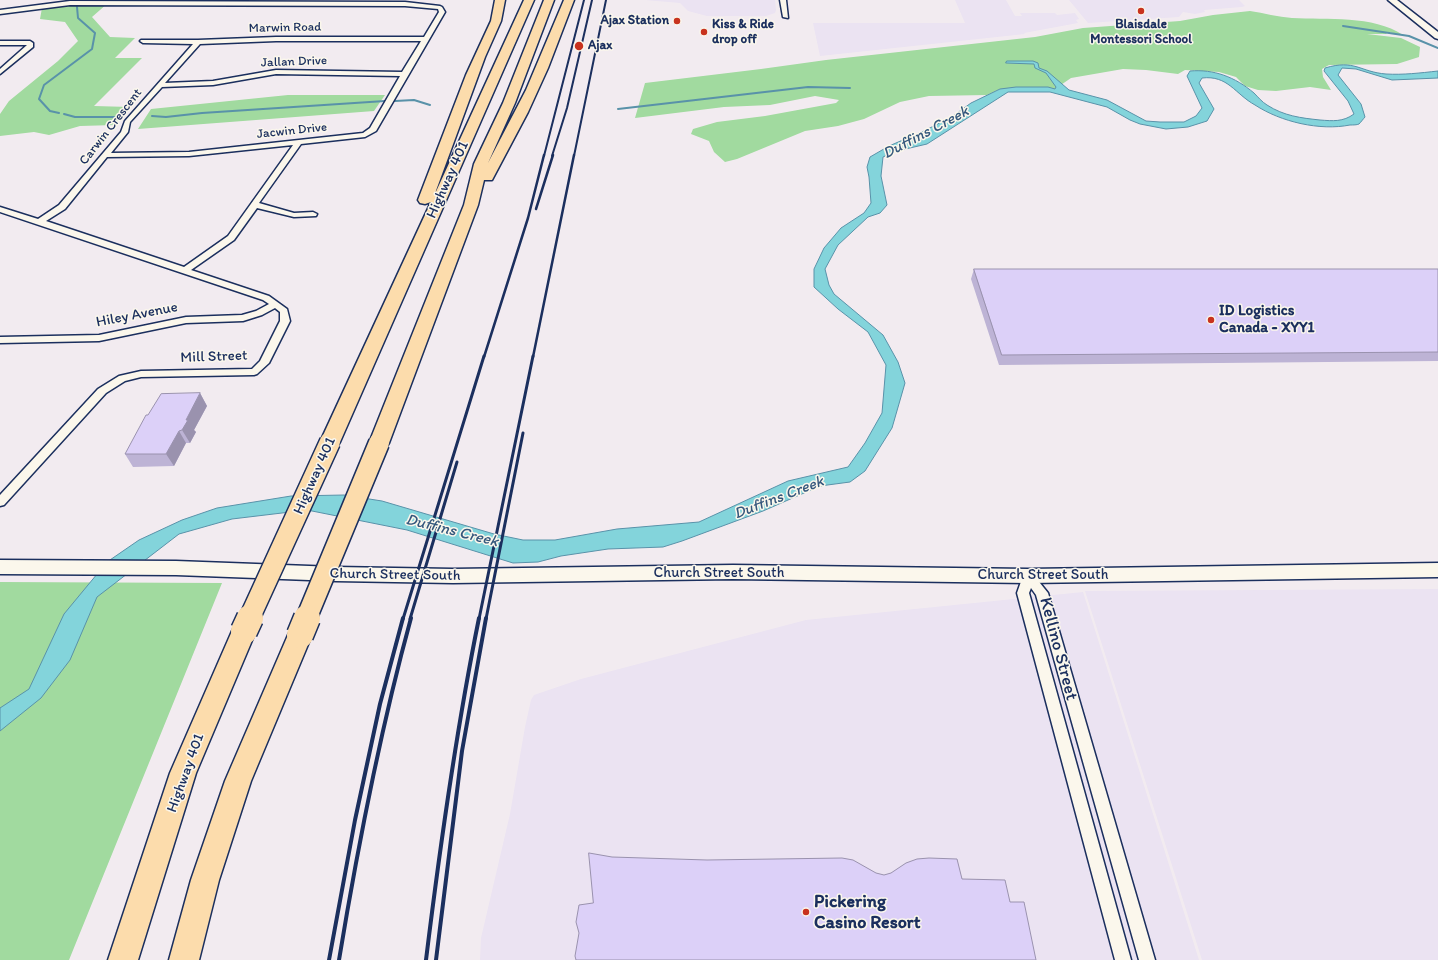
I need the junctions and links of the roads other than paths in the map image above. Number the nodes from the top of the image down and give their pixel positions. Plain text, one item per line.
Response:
1 (500, 0) edge
2 (528, 0) edge
3 (549, 0) edge
4 (570, 0) edge
5 (783, 0) edge
6 (1392, 0) edge
7 (134, 1) edge
8 (373, 2) edge
9 (0, 12) edge
10 (786, 17) dead end
11 (1438, 36) edge
12 (427, 39) junction
13 (143, 41) dead end
14 (198, 42) junction
15 (0, 43) edge
16 (0, 72) edge
17 (405, 74) junction
18 (160, 84) junction
19 (299, 142) junction
20 (106, 155) junction
21 (256, 205) junction
22 (471, 205) junction
23 (0, 210) edge
24 (313, 214) dead end
25 (39, 222) junction
26 (424, 233) junction
27 (184, 271) junction
28 (276, 304) junction
29 (0, 340) edge
30 (0, 502) edge
31 (0, 567) edge
32 (1438, 570) edge
33 (1028, 576) junction
34 (123, 960) edge
35 (184, 960) edge
36 (1123, 960) edge
37 (1147, 960) edge

1 - 26 highway
2 - 26 highway, Highway 401
3 - 22 highway, Highway 401
4 - 22 highway
5 - 10 street
6 - 11 main road
7 - 8 street
7 - 9 street
8 - 12 street, Jacwin Drive
12 - 14 street, Marwin Road
12 - 17 street, Jacwin Drive
13 - 14 street, Marwin Road
14 - 18 street, Carwin Crescent
15 - 16 street
17 - 18 street, Jallan Drive
17 - 19 street, Jacwin Drive
18 - 20 street, Carwin Crescent
19 - 20 street, Jacwin Drive
19 - 21 street
20 - 25 street, Carwin Crescent
21 - 24 street
21 - 27 street
22 - 35 highway, Highway 401, bridge
23 - 25 street
25 - 27 street
26 - 34 highway, Highway 401, bridge
27 - 28 street
28 - 29 street, Hiley Avenue
28 - 30 street, Mill Street
31 - 33 main road, Church Street South
32 - 33 main road, Church Street South
33 - 36 street, Kellino Street
33 - 37 street, Kellino Street

